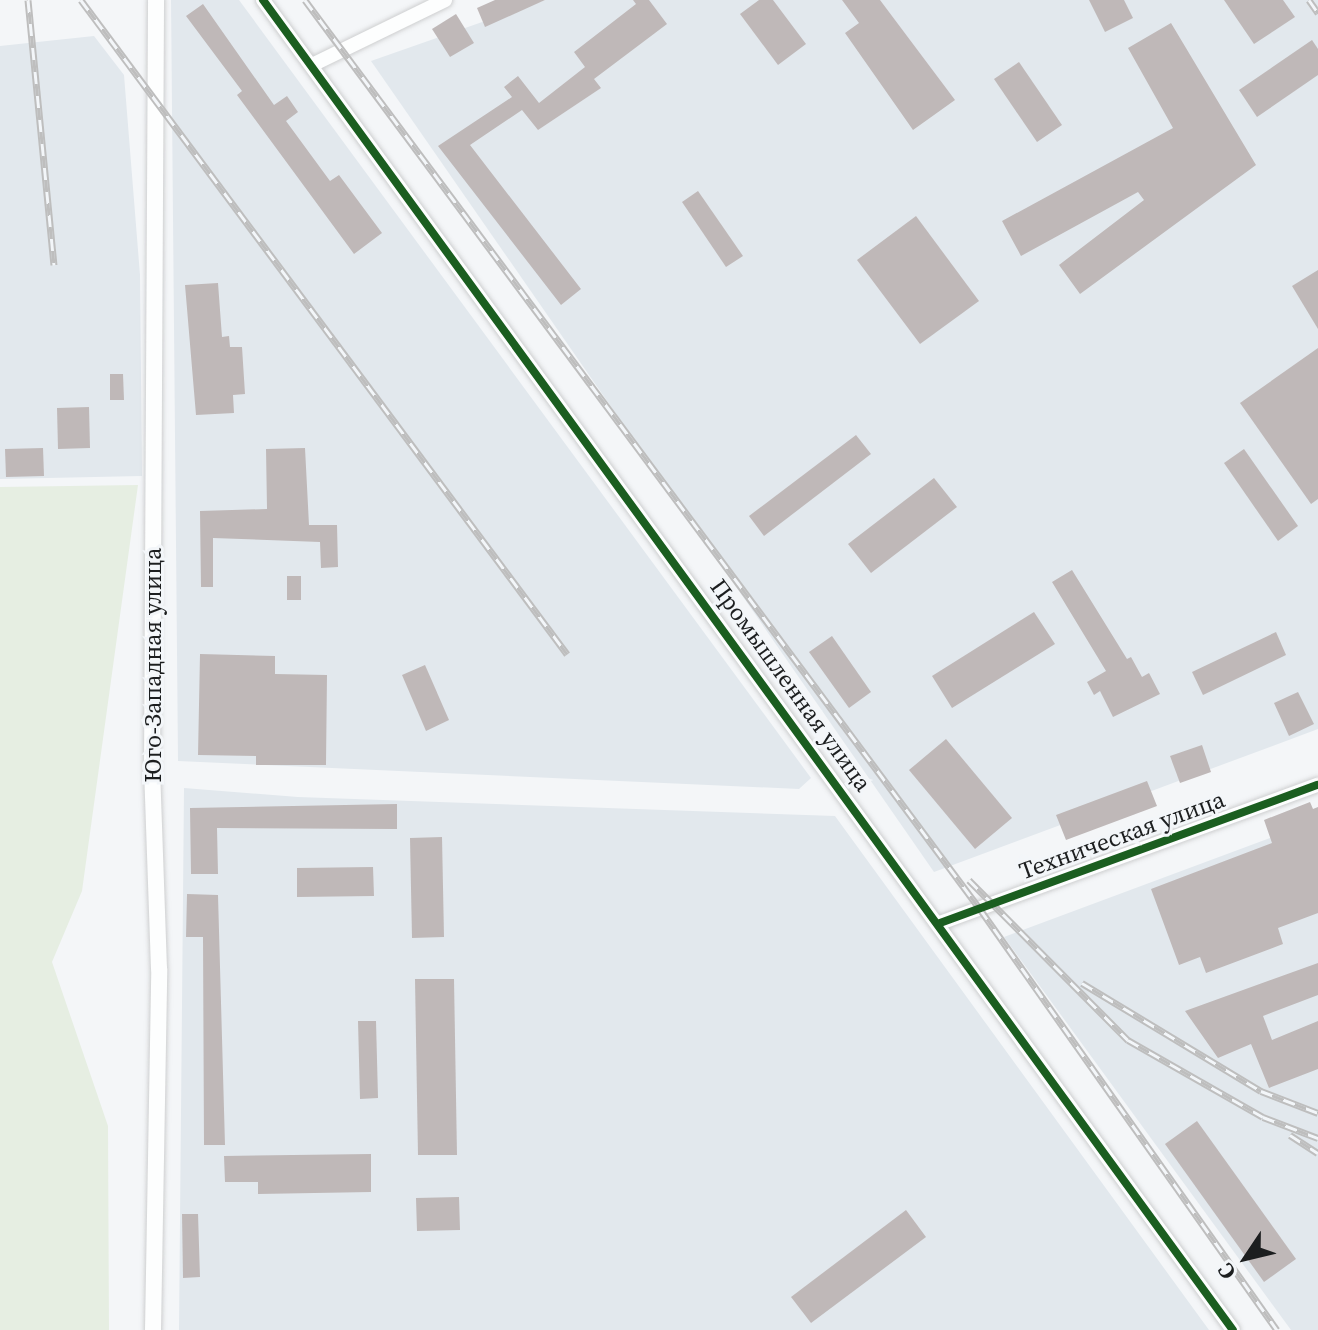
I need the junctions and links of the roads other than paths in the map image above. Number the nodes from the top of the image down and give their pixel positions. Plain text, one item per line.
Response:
1 (156, 0) edge
2 (263, 0) edge
3 (445, 0) edge
4 (312, 65) junction
5 (1318, 785) edge
6 (940, 923) junction
7 (153, 1330) edge
8 (1233, 1330) edge

1 - 7 main road, Юго-Западная улица
2 - 4 street, Промышленная улица
3 - 4 street
4 - 6 street, Промышленная улица
5 - 6 street, Техническая улица
6 - 8 street, Промышленная улица

